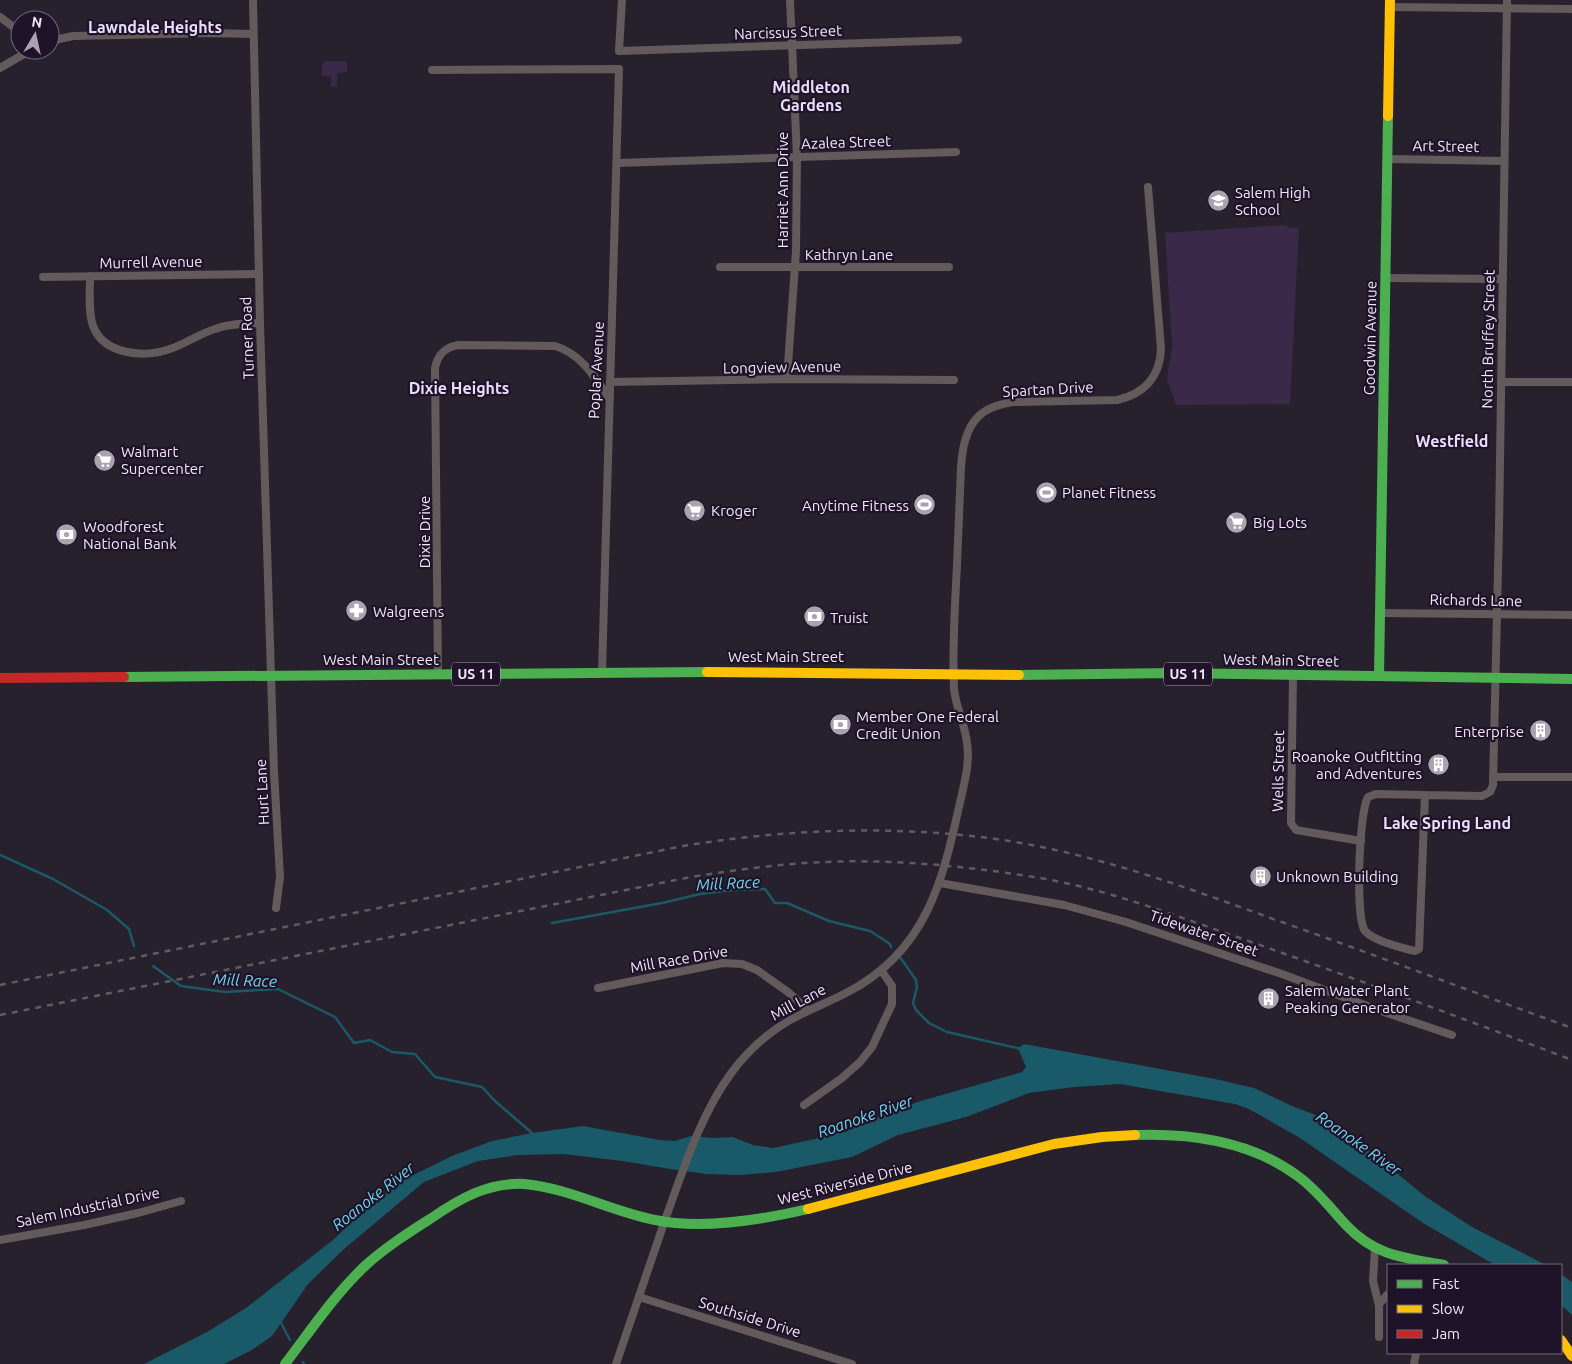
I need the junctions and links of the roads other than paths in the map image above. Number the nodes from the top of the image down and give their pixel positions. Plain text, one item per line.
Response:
1 (253, 0) edge
2 (622, 0) edge
3 (790, 0) edge
4 (1390, 3) edge
5 (1507, 4) edge
6 (1572, 9) edge
7 (254, 34) junction
8 (60, 39) edge
9 (958, 40) dead end
10 (793, 45) junction
11 (14, 60) edge
12 (0, 68) edge
13 (432, 70) dead end
14 (956, 152) dead end
15 (797, 157) junction
16 (1388, 159) junction
17 (1504, 161) junction
18 (617, 163) junction
19 (1148, 187) dead end
20 (720, 267) dead end
21 (949, 267) dead end
22 (796, 268) junction
23 (259, 274) junction
24 (90, 276) junction
25 (43, 277) dead end
26 (1386, 278) junction
27 (1503, 279) junction
28 (260, 323) junction
29 (787, 379) junction
30 (954, 380) dead end
31 (610, 382) junction
32 (1501, 382) junction
33 (1572, 382) edge
34 (609, 398) junction
35 (1380, 612) junction
36 (1497, 614) junction
37 (1572, 615) edge
38 (602, 672) junction
39 (438, 674) junction
40 (954, 674) junction
41 (272, 675) junction
42 (1293, 675) junction
43 (1379, 676) junction
44 (0, 678) edge
45 (1496, 678) junction
46 (1572, 679) edge
47 (1493, 777) junction
48 (1572, 777) edge
49 (1425, 795) junction
50 (1361, 842) junction
51 (940, 883) junction
52 (276, 908) dead end
53 (881, 970) junction
54 (598, 988) dead end
55 (808, 1010) junction
56 (1452, 1035) dead end
57 (804, 1105) dead end
58 (181, 1201) dead end
59 (665, 1221) junction
60 (0, 1240) edge
61 (1375, 1248) junction
62 (1397, 1261) edge
63 (1432, 1264) edge
64 (1387, 1295) edge
65 (639, 1297) junction
66 (1379, 1304) junction
67 (1378, 1337) dead end
68 (1562, 1341) edge
69 (1572, 1356) edge
70 (285, 1364) edge
71 (616, 1364) edge
72 (852, 1364) edge

1 - 7 street, Turner Road
2 - 10 street, Narcissus Street
3 - 10 street, Harriet Ann Drive
4 - 5 street
4 - 16 street, Goodwin Avenue
5 - 6 street
5 - 17 street, North Bruffey Street
7 - 8 street
7 - 23 street, Turner Road
9 - 10 street, Narcissus Street
10 - 15 street, Harriet Ann Drive
11 - 12 street
13 - 18 street, Poplar Avenue
14 - 15 street, Azalea Street
15 - 18 street, Azalea Street
15 - 22 street, Harriet Ann Drive
16 - 17 street, Art Street
16 - 26 street, Goodwin Avenue
17 - 27 street, North Bruffey Street
18 - 31 street, Poplar Avenue
19 - 40 street, Spartan Drive
20 - 22 street, Kathryn Lane
21 - 22 street, Kathryn Lane
22 - 29 street, Harriet Ann Drive
23 - 24 street, Murrell Avenue
23 - 28 street, Turner Road
24 - 25 street, Murrell Avenue
24 - 28 street
26 - 27 street
26 - 35 street, Goodwin Avenue
27 - 32 street, North Bruffey Street
28 - 41 street, Turner Road
29 - 30 street, Longview Avenue
29 - 31 street, Longview Avenue
31 - 34 street, Poplar Avenue
32 - 33 street
32 - 36 street, North Bruffey Street
34 - 38 street, Poplar Avenue
34 - 39 street, Dixie Drive
35 - 36 street, Richards Lane
35 - 43 street, Goodwin Avenue
36 - 37 street, Richards Lane
36 - 45 street, North Bruffey Street
38 - 39 street, West Main Street / US 11
38 - 40 street, West Main Street / US 11
39 - 41 street, West Main Street / US 11
40 - 42 street, West Main Street / US 11
40 - 51 street, Mill Lane
41 - 44 street, West Main Street / US 11
41 - 52 street, Hurt Lane
42 - 43 street, West Main Street / US 11
42 - 50 street, Wells Street
43 - 45 street, West Main Street / US 11
45 - 46 street, West Main Street / US 11
45 - 47 street, North Bruffey Street
47 - 48 street
47 - 49 street
49 - 50 street
49 - 50 street
51 - 53 street, Mill Lane
51 - 56 street, Tidewater Street
53 - 55 street, Mill Lane
53 - 57 street
54 - 55 street, Mill Race Drive
55 - 59 street, Mill Lane
58 - 60 street, Salem Industrial Drive
59 - 61 street, West Riverside Drive
59 - 65 street, Mill Lane
59 - 70 street, West Riverside Drive
61 - 62 street, West Riverside Drive
61 - 66 street
62 - 63 street, West Riverside Drive
64 - 66 street
65 - 71 street, Mill Lane
65 - 72 street, Southside Drive
66 - 67 street
68 - 69 street

